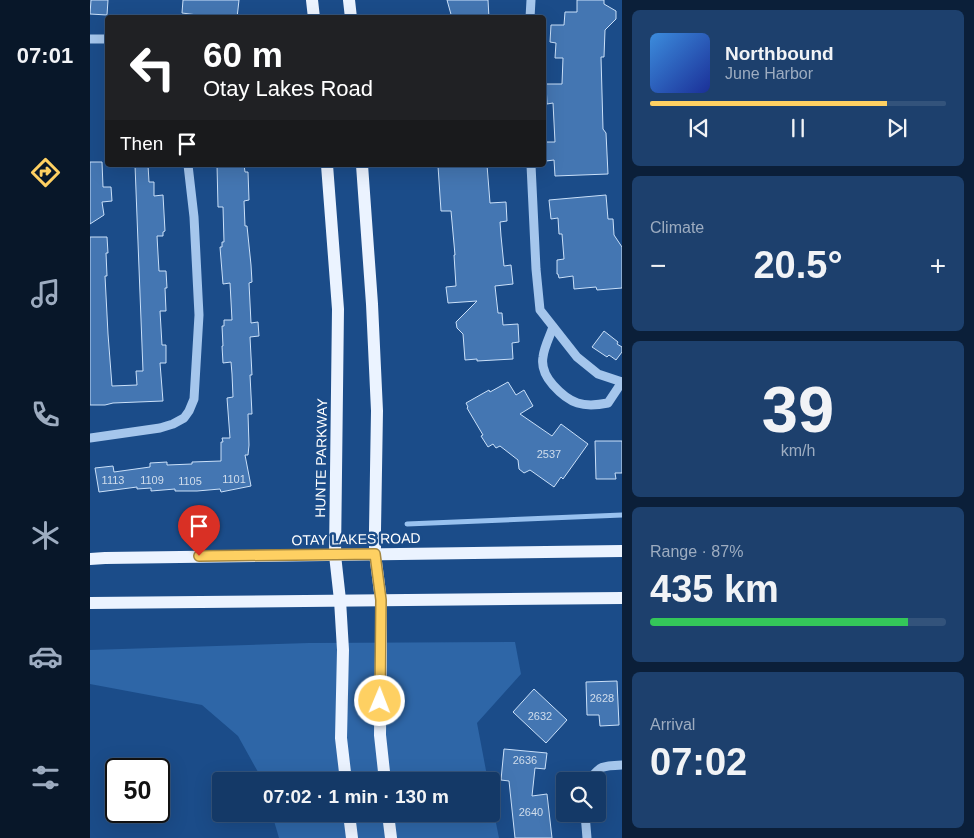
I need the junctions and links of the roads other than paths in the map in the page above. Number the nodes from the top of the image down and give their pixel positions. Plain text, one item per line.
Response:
1 (312, 0) edge
2 (349, 0) edge
3 (531, 0) edge
4 (314, 15) edge
5 (351, 15) edge
6 (530, 15) edge
7 (90, 38) edge
8 (105, 39) edge
9 (188, 167) edge
10 (327, 167) edge
11 (362, 167) edge
12 (531, 167) edge
13 (553, 327) junction
14 (622, 382) edge
15 (90, 438) edge
16 (622, 551) edge
17 (375, 554) junction
18 (335, 555) junction
19 (90, 559) edge
20 (622, 598) edge
21 (340, 600) junction
22 (381, 600) junction
23 (90, 603) edge
24 (622, 765) edge
25 (345, 772) edge
26 (384, 772) edge
27 (596, 772) edge
28 (350, 822) edge
29 (389, 822) edge
30 (586, 822) edge
31 (352, 838) edge
32 (391, 838) edge
33 (587, 838) edge

1 - 4 main road
2 - 5 main road
3 - 6 street
7 - 8 street
9 - 15 street
10 - 18 main road, HUNTE PARKWAY
11 - 17 main road
12 - 13 street
13 - 14 street
13 - 14 street
16 - 17 main road, OTAY LAKES ROAD
17 - 18 main road, OTAY LAKES ROAD
17 - 22 main road
18 - 19 main road, OTAY LAKES ROAD
18 - 21 main road, HUNTE PARKWAY
20 - 22 main road
21 - 22 main road
21 - 23 main road
21 - 25 main road, HUNTE PARKWAY
22 - 26 main road
24 - 27 street
28 - 31 main road
29 - 32 main road
30 - 33 street

